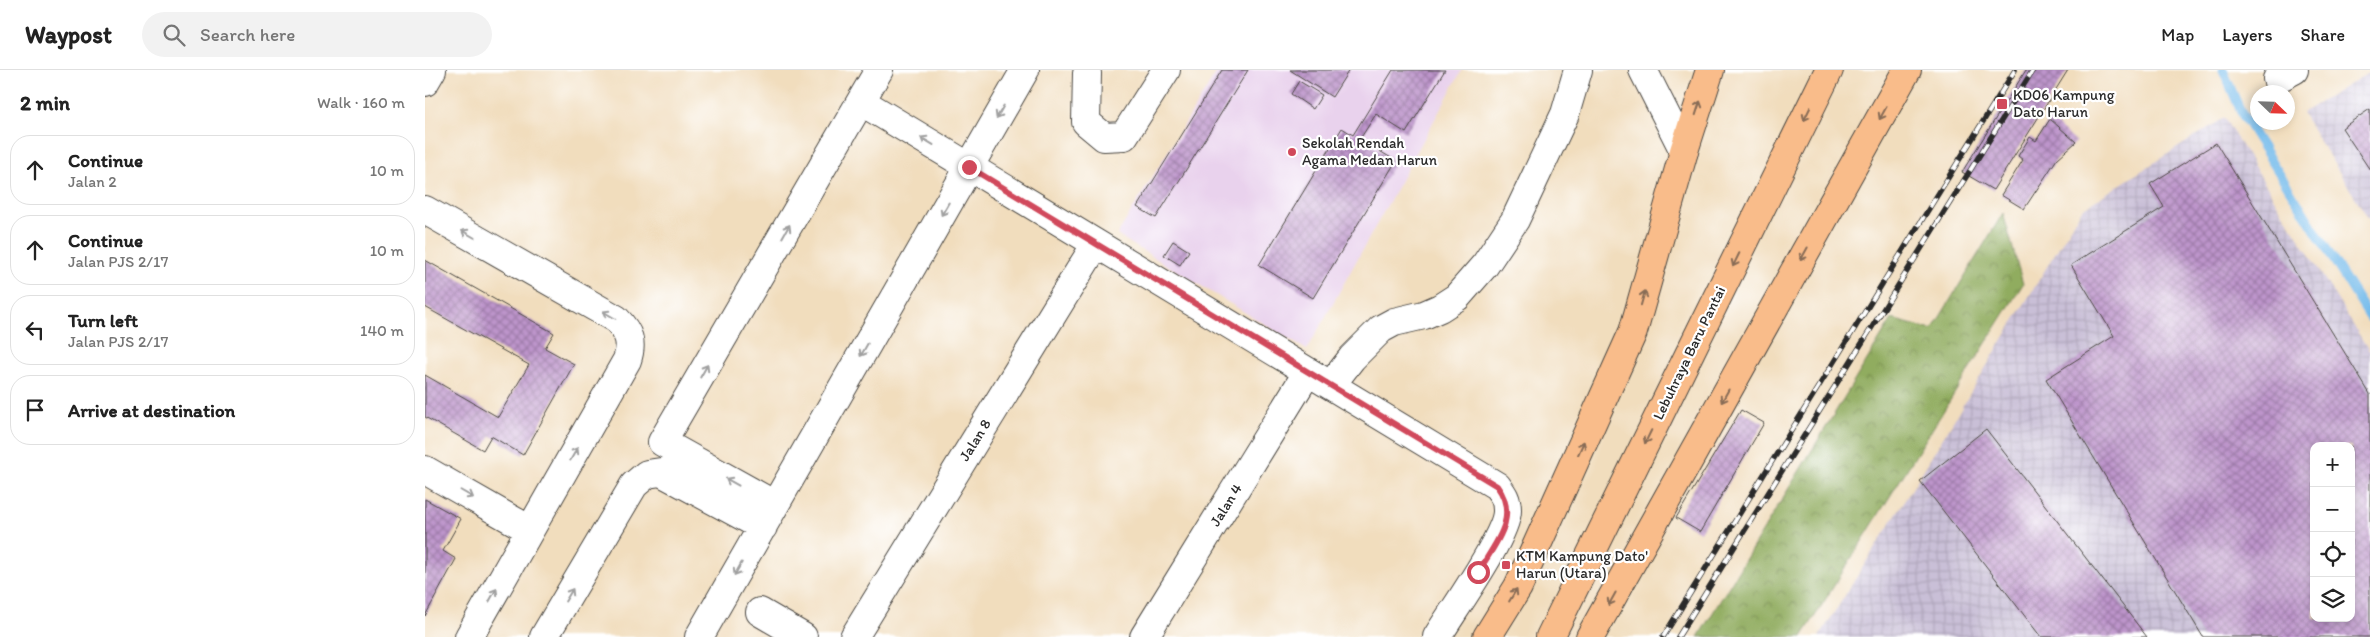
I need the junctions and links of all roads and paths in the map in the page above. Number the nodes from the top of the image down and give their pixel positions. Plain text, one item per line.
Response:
1 (432, 70) edge
2 (879, 70) edge
3 (1025, 70) edge
4 (1165, 70) edge
5 (1578, 70) edge
6 (1643, 70) edge
7 (1710, 70) edge
8 (1829, 70) edge
9 (1907, 70) edge
10 (1085, 71) edge
11 (425, 82) edge
12 (862, 102) junction
13 (1684, 151) junction
14 (969, 167) junction
15 (425, 210) edge
16 (1095, 244) junction
17 (1307, 373) junction
18 (1331, 385) junction
19 (425, 470) edge
20 (769, 516) junction
21 (530, 530) junction
22 (760, 612) dead end
23 (469, 637) edge
24 (544, 637) edge
25 (699, 637) edge
26 (803, 637) edge
27 (854, 637) edge
28 (1144, 637) edge
29 (1437, 637) edge
30 (1487, 637) edge
31 (1550, 637) edge
32 (1591, 637) edge

1 - 11 street
2 - 12 street
3 -> 14 street
4 - 10 street
5 - 18 street
6 - 13 street
13 -> 7 highway
8 -> 31 highway, Lebuhraya Baru Pantai
9 -> 32 highway
14 -> 12 street
20 -> 12 street
30 -> 13 highway
14 - 16 street
14 -> 20 street
21 -> 15 street
16 - 17 street
16 - 27 street, Jalan 8
17 - 18 street
17 - 28 street, Jalan 4
18 - 29 street
19 -> 21 street
24 -> 20 street
20 -> 25 street
23 -> 21 street
22 - 26 street

